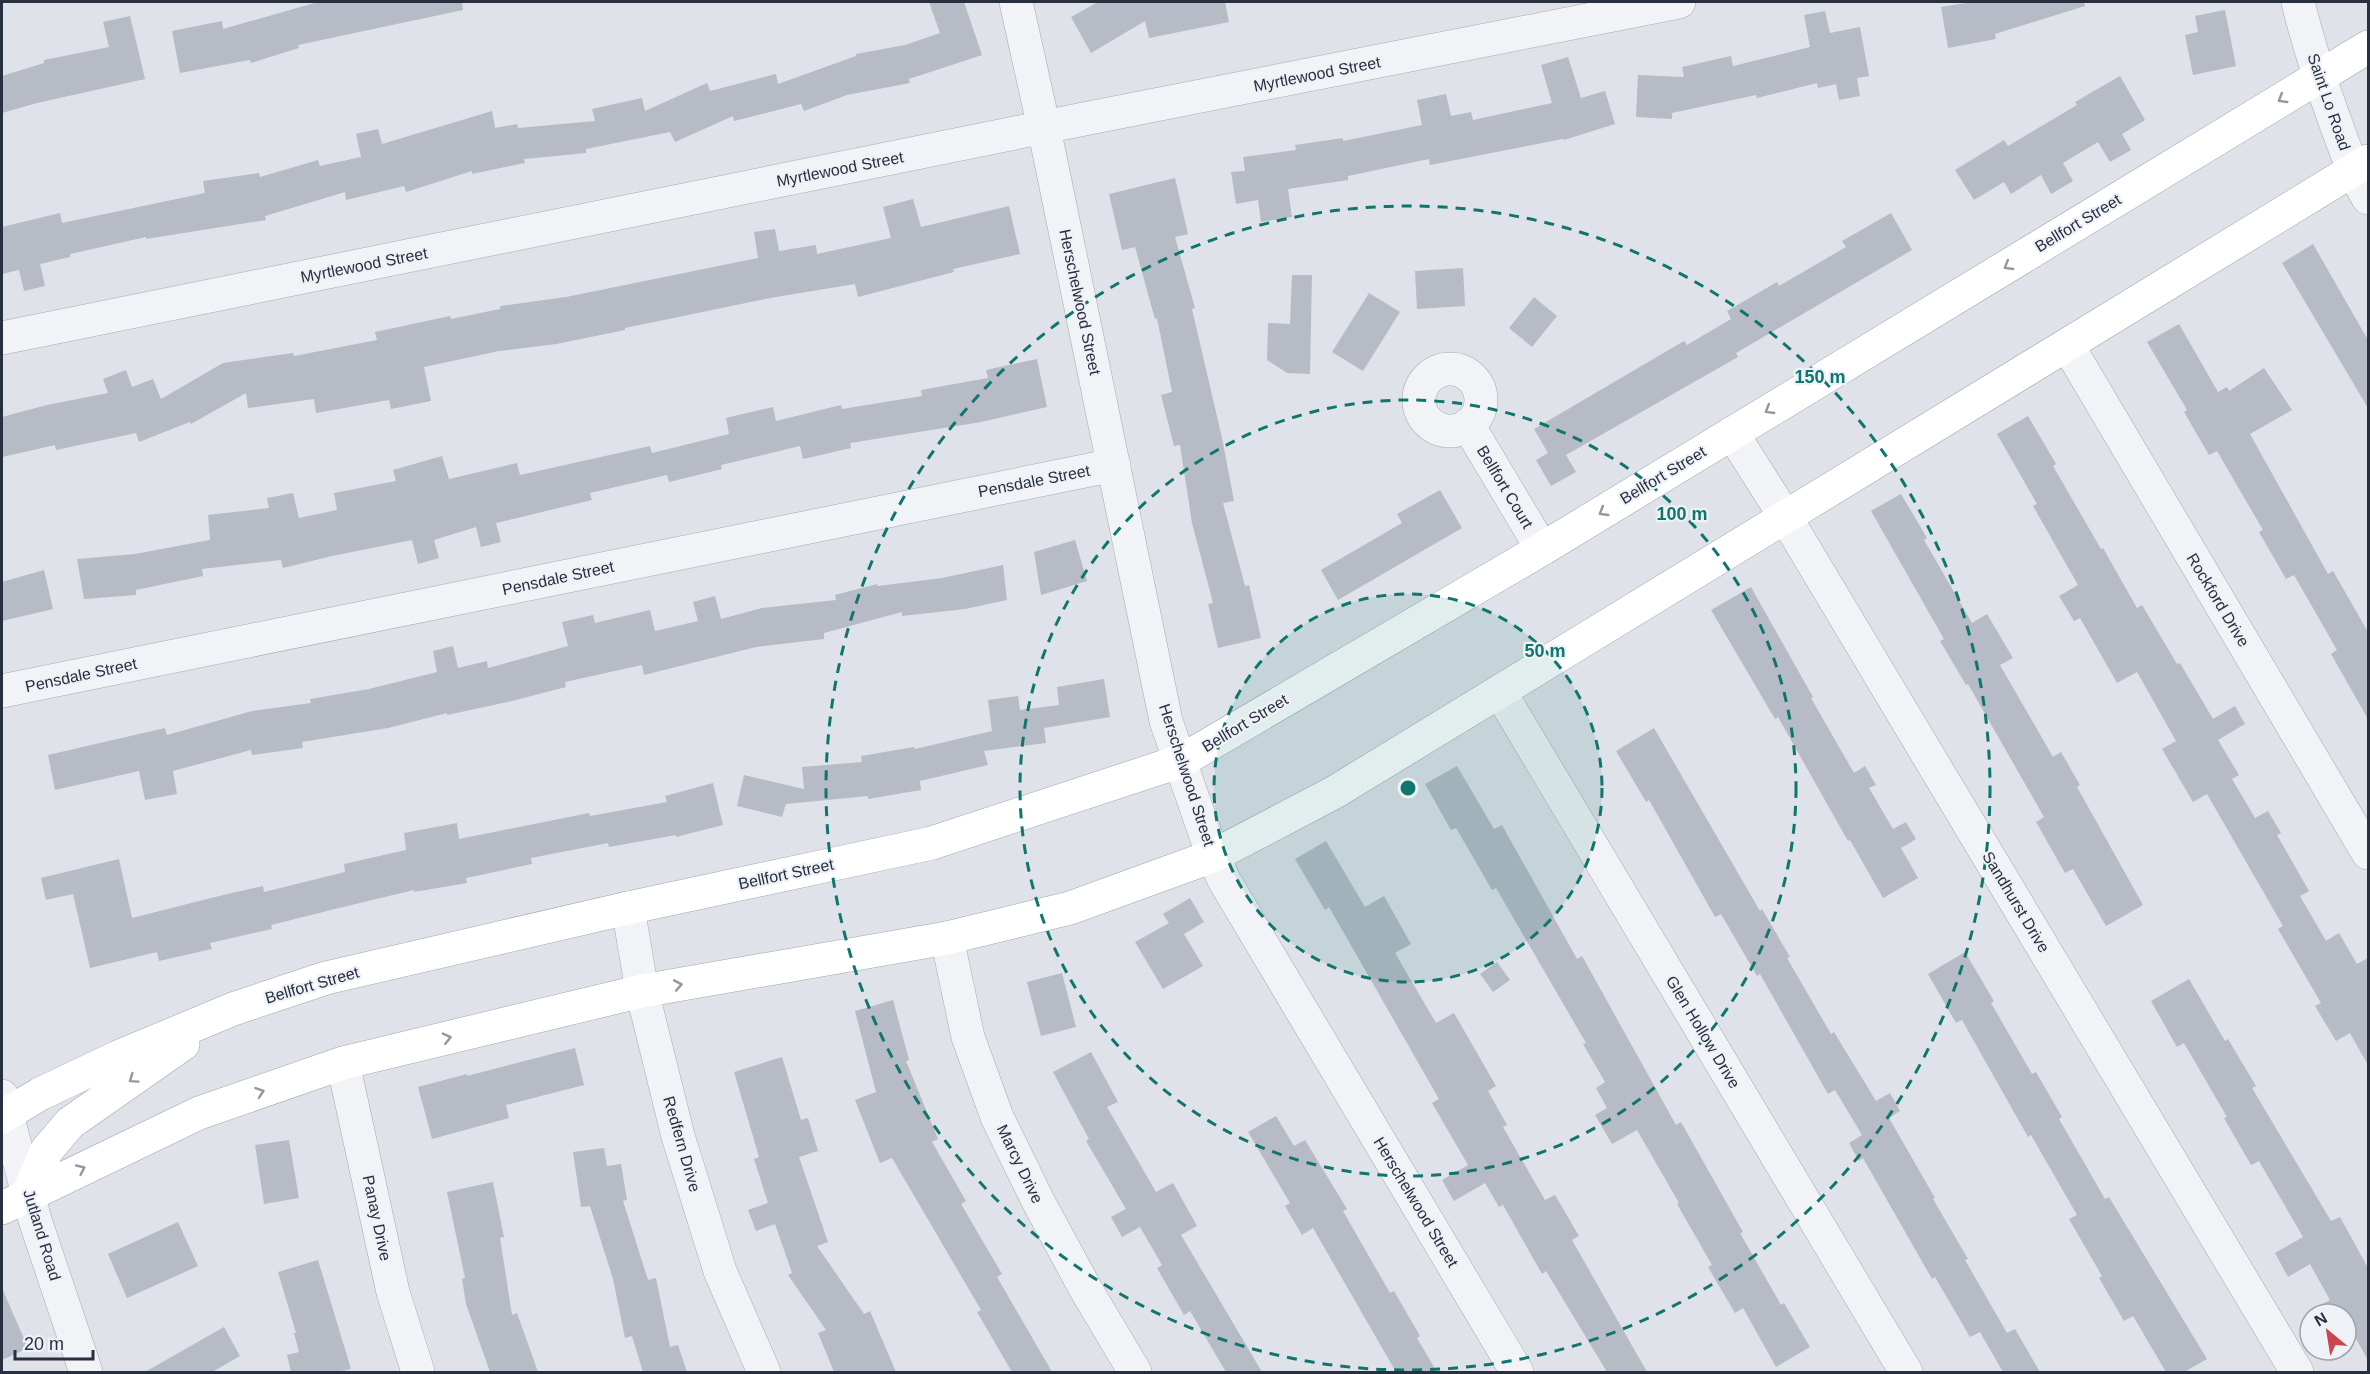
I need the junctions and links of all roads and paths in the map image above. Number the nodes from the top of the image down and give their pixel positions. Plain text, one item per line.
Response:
1 (1016, 2) edge
2 (1679, 2) edge
3 (2298, 2) edge
4 (2368, 47) edge
5 (2319, 77) junction
6 (1044, 128) junction
7 (2363, 177) edge
8 (2, 338) edge
9 (2068, 346) junction
10 (1468, 425) dead end
11 (1732, 433) junction
12 (1114, 465) junction
13 (1786, 518) junction
14 (1542, 549) junction
15 (2, 691) edge
16 (1500, 692) junction
17 (1181, 761) junction
18 (2368, 853) edge
19 (1213, 856) junction
20 (628, 908) junction
21 (947, 938) junction
22 (642, 991) junction
23 (233, 1009) junction
24 (343, 1063) junction
25 (3, 1118) edge
26 (15, 1200) edge
27 (86, 1372) edge
28 (418, 1372) edge
29 (764, 1372) edge
30 (1135, 1372) edge
31 (1518, 1372) edge
32 (1906, 1372) edge
33 (2297, 1372) edge

1 - 6 street, Herschelwood Street
2 - 6 street, Myrtlewood Street
3 - 5 street, Saint Lo Road
4 - 5 main road, Bellfort Street
5 - 7 street, Saint Lo Road
5 -> 11 main road, Bellfort Street
6 - 8 street, Myrtlewood Street
6 - 12 street, Herschelwood Street
7 - 9 main road
9 - 13 main road
9 - 18 street, Rockford Drive
10 - 14 street, Bellfort Court
11 - 13 street, Sandhurst Drive
11 -> 14 main road, Bellfort Street
12 - 15 street, Pensdale Street
12 - 17 street, Herschelwood Street
13 - 16 main road
13 - 33 street, Sandhurst Drive
14 - 17 main road, Bellfort Street
16 - 19 main road
16 - 32 street, Glen Hollow Drive
17 - 19 street, Herschelwood Street
17 - 20 main road, Bellfort Street
19 - 21 main road
19 - 31 street, Herschelwood Street
20 - 22 street, Redfern Drive
20 - 23 main road, Bellfort Street
22 -> 21 main road
21 - 30 street, Marcy Drive
24 -> 22 main road
22 - 29 street, Redfern Drive
23 - 25 main road, Bellfort Street
23 -> 26 main road
26 -> 24 main road
24 - 28 street, Panay Drive
25 - 26 street, Jutland Road
26 - 27 street, Jutland Road

